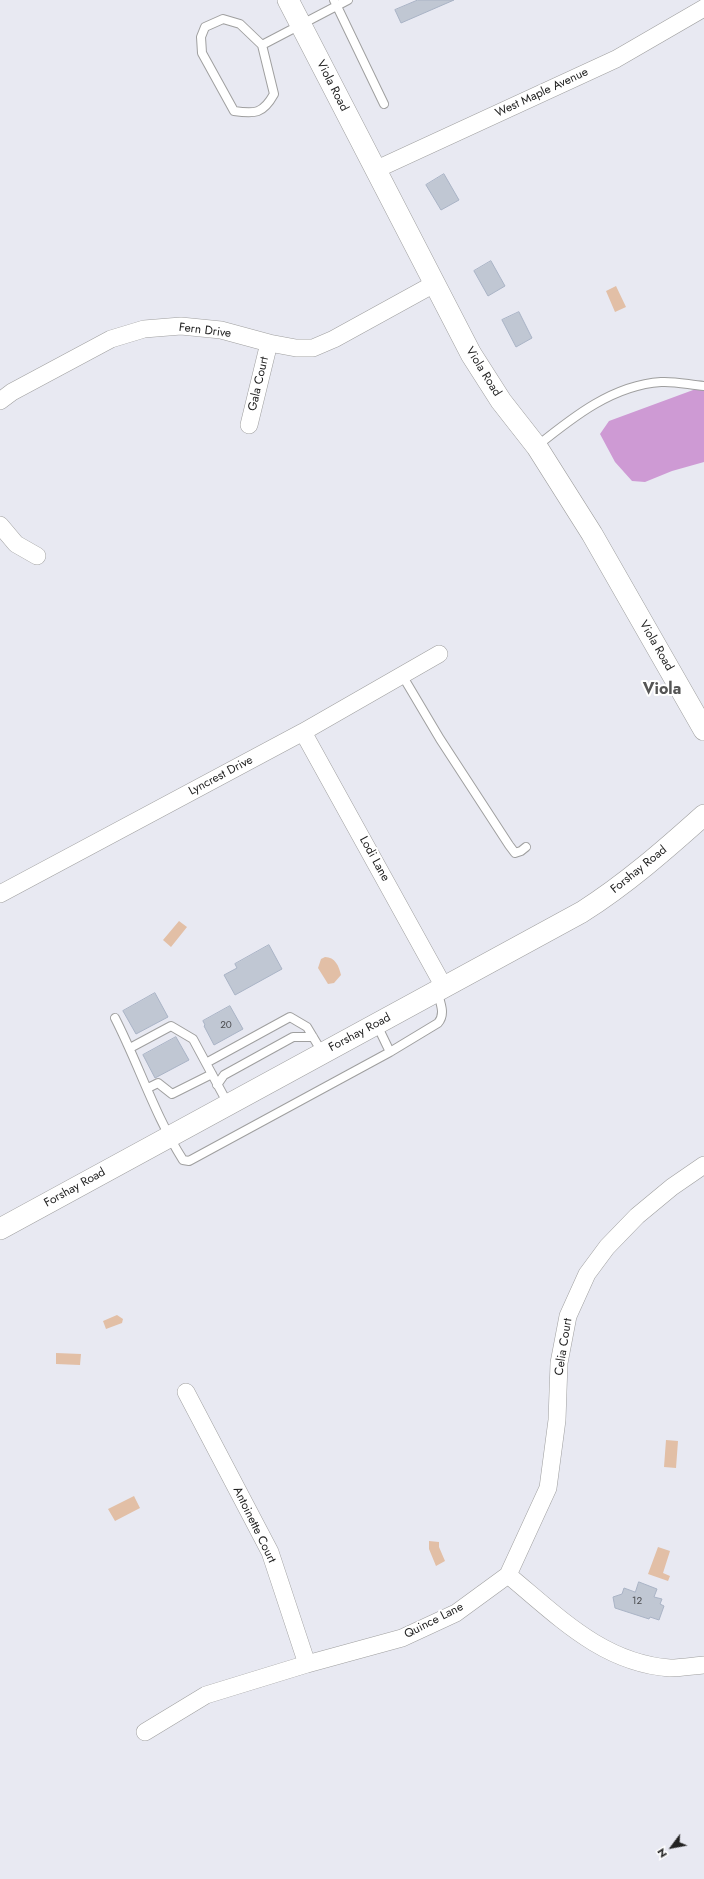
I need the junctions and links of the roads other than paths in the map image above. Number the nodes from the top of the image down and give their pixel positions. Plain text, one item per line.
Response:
1 (288, 0) edge
2 (348, 0) edge
3 (336, 3) edge
4 (704, 8) edge
5 (301, 24) junction
6 (262, 45) junction
7 (384, 104) dead end
8 (375, 170) junction
9 (434, 284) junction
10 (269, 343) junction
11 (704, 386) edge
12 (0, 401) edge
13 (249, 425) dead end
14 (537, 447) junction
15 (0, 525) edge
16 (37, 556) dead end
17 (439, 654) dead end
18 (402, 675) junction
19 (704, 730) edge
20 (303, 732) junction
21 (704, 815) edge
22 (526, 847) dead end
23 (0, 894) edge
24 (441, 989) junction
25 (115, 1018) dead end
26 (377, 1024) junction
27 (318, 1045) junction
28 (130, 1048) junction
29 (390, 1052) junction
30 (206, 1063) junction
31 (212, 1074) junction
32 (217, 1085) junction
33 (148, 1088) junction
34 (228, 1105) junction
35 (169, 1137) junction
36 (704, 1165) edge
37 (0, 1229) edge
38 (186, 1392) dead end
39 (508, 1575) junction
40 (307, 1664) junction
41 (704, 1665) edge
42 (145, 1732) dead end

1 - 5 street, Viola Road
2 - 3 lane
3 - 5 lane
3 - 7 lane
4 - 8 street, West Maple Avenue
5 - 6 lane
5 - 8 street, Viola Road
6 - 6 lane
8 - 9 street, Viola Road
9 - 10 street, Fern Drive
9 - 14 street, Viola Road
10 - 12 street, Fern Drive
10 - 13 street, Gala Court
11 - 14 lane
14 - 19 street, Viola Road
15 - 16 street
17 - 18 street, Lyncrest Drive
18 - 20 street, Lyncrest Drive
18 - 22 lane
20 - 23 street, Lyncrest Drive
20 - 24 street, Lodi Lane
21 - 24 street, Forshay Road
24 - 26 street, Forshay Road
24 - 29 lane
25 - 28 lane
26 - 27 street, Forshay Road
26 - 29 lane
27 - 30 lane
27 - 32 lane
27 - 34 street, Forshay Road
28 - 30 lane
28 - 33 lane
29 - 35 lane
30 - 31 lane
31 - 32 lane
31 - 33 lane
32 - 34 lane
33 - 35 lane
34 - 35 street, Forshay Road
35 - 37 street, Forshay Road
36 - 39 street, Celia Court
38 - 40 street, Antoinette Court
39 - 40 street, Quince Lane
39 - 41 street
40 - 42 street, Quince Lane

